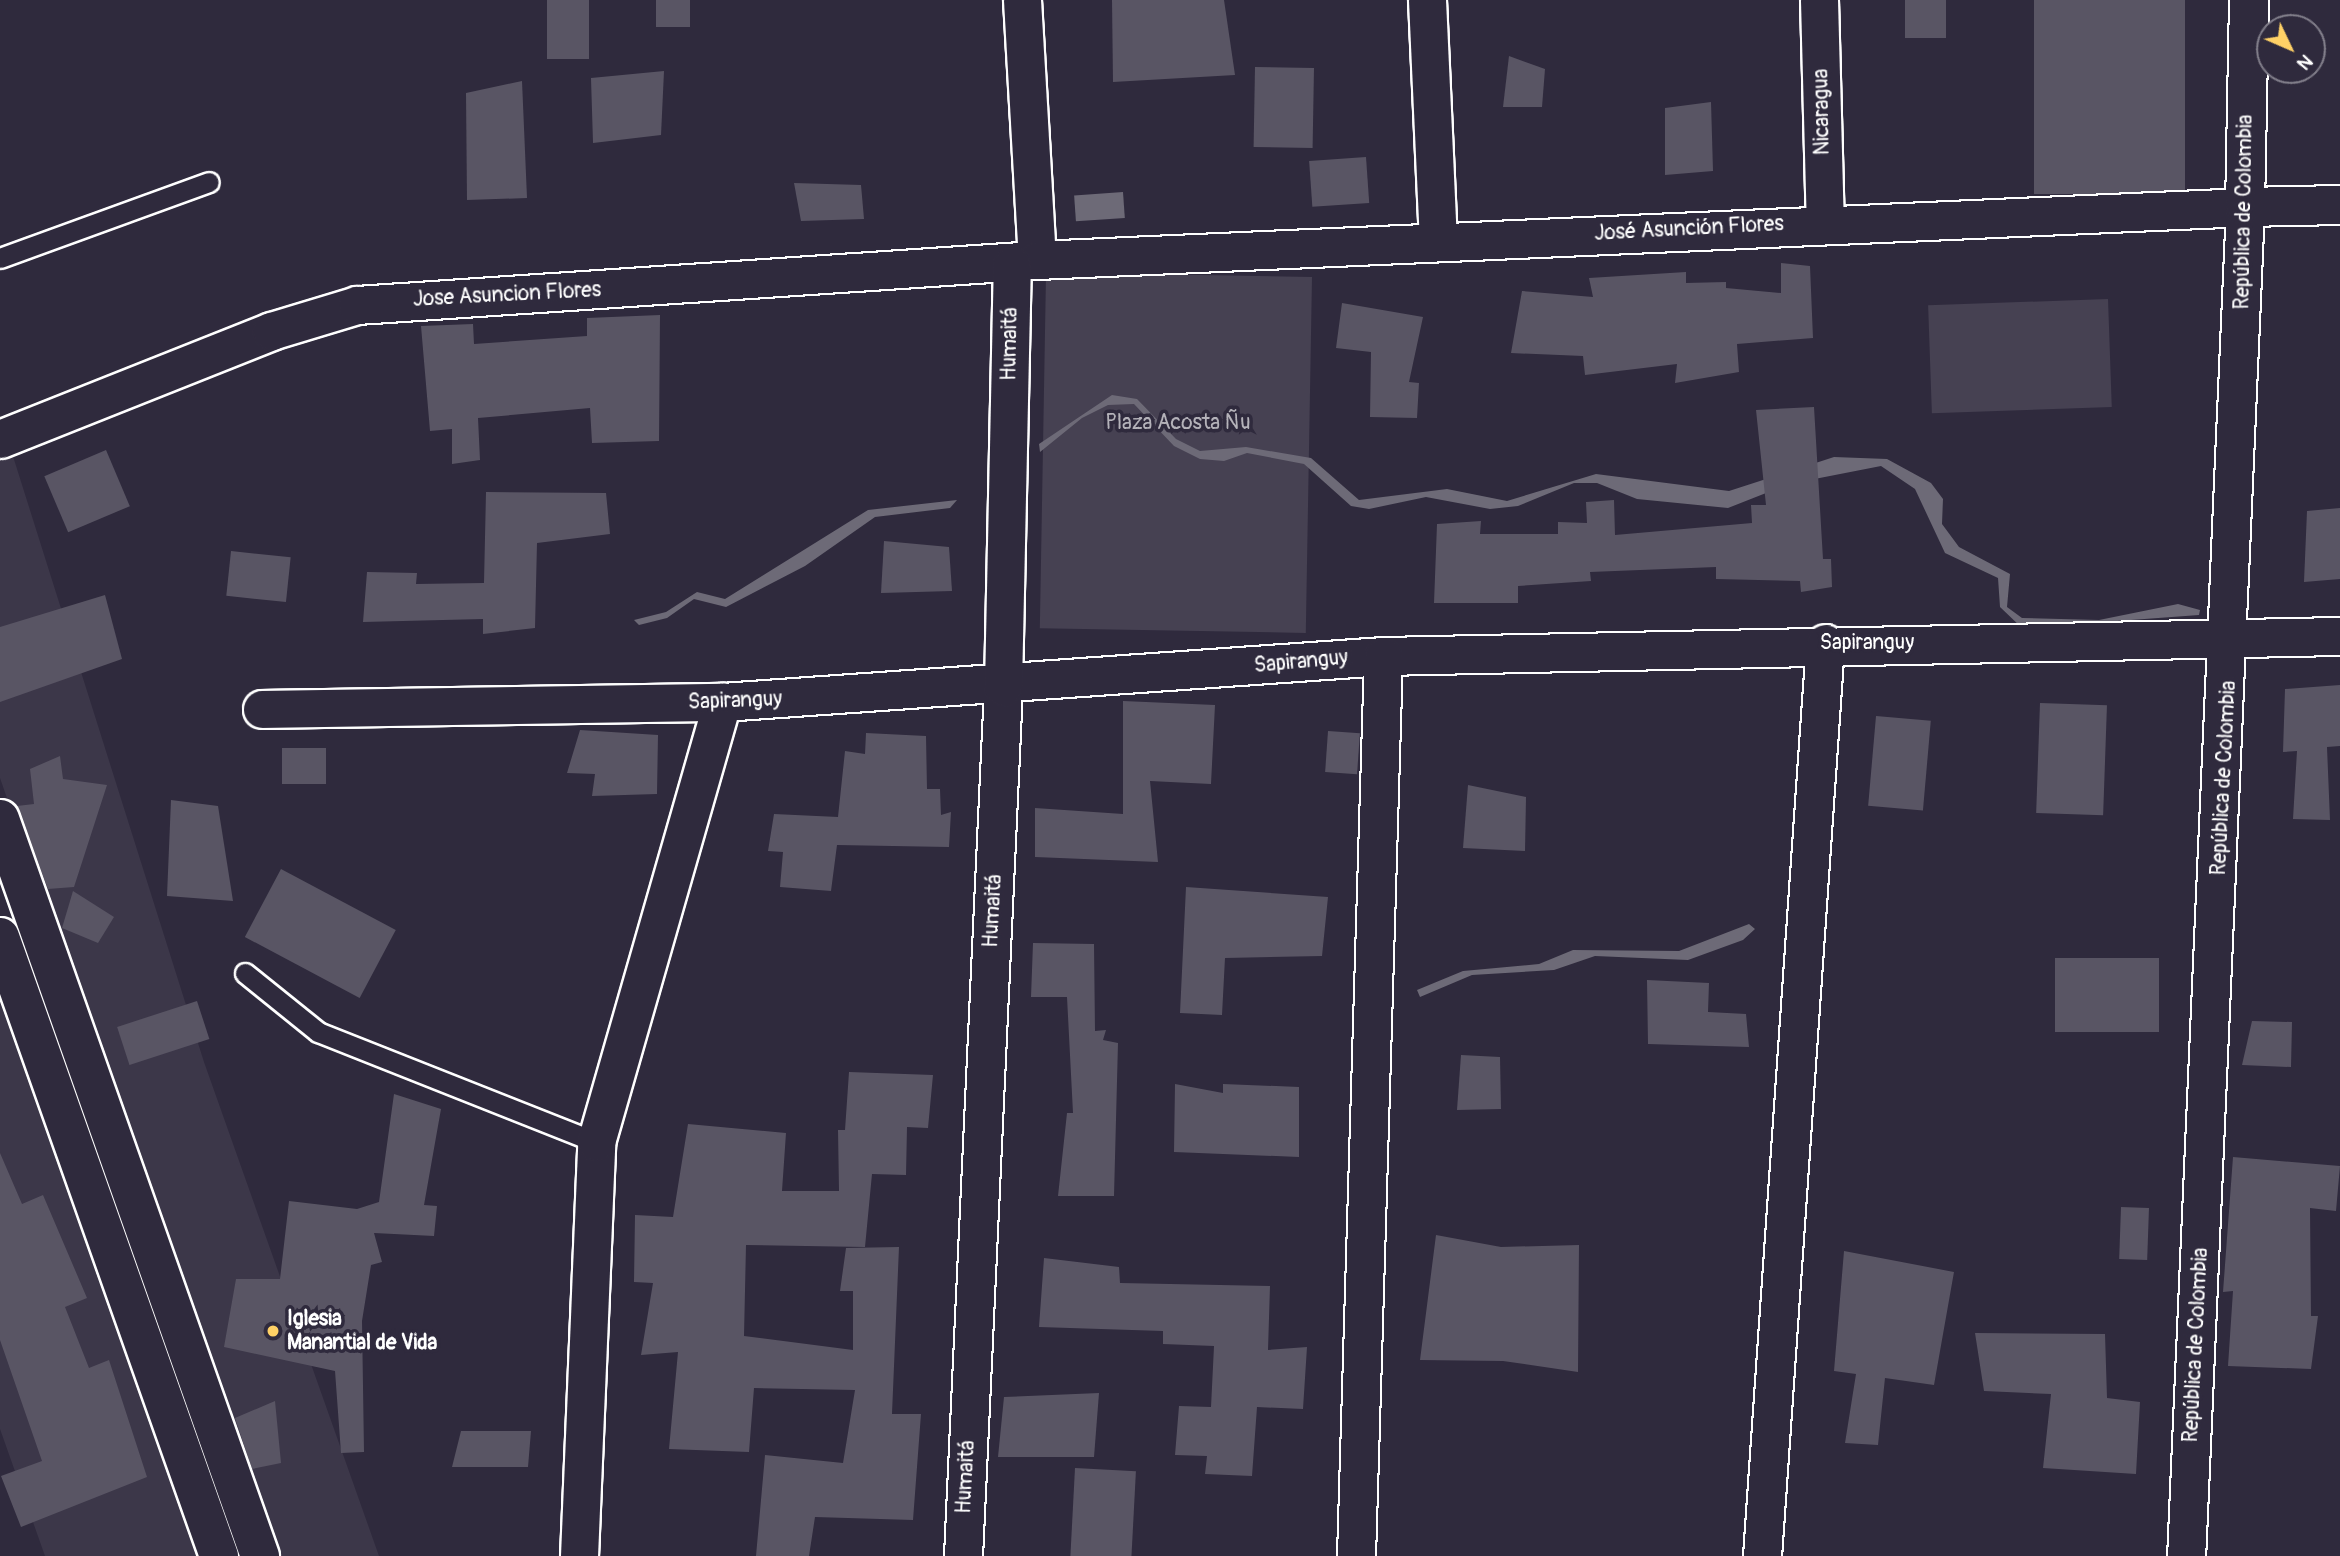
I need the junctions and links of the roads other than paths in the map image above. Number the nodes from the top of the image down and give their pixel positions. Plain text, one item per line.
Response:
1 (1022, 0) edge
2 (1427, 0) edge
3 (1819, 0) edge
4 (2249, 0) edge
5 (209, 183) dead end
6 (2340, 205) edge
7 (2245, 207) junction
8 (1825, 223) junction
9 (1438, 241) junction
10 (0, 258) edge
11 (1024, 262) junction
12 (0, 439) edge
13 (2340, 636) edge
14 (2231, 641) junction
15 (1825, 643) junction
16 (1382, 656) junction
17 (1003, 687) junction
18 (722, 702) junction
19 (262, 709) dead end
20 (0, 819) edge
21 (0, 937) edge
22 (245, 973) dead end
23 (596, 1142) junction
24 (219, 1556) edge
25 (260, 1556) edge
26 (579, 1556) edge
27 (963, 1556) edge
28 (1356, 1556) edge
29 (1762, 1556) edge
30 (2186, 1556) edge

1 - 11 street, Humaitá
2 - 9 street
3 - 8 street, Nicaragua
4 - 7 main road, República de Colombia
5 - 10 lane
6 - 7 main road, José Asunción Flores
7 - 8 street, José Asunción Flores
7 - 14 street, República de Colombia
8 - 9 street, José Asunción Flores
9 - 11 street, José Asunción Flores
11 - 12 street, Jose Asuncion Flores
11 - 17 street, Humaitá
13 - 14 street, Sapiranguy
14 - 15 street, Sapiranguy
14 - 30 street, República de Colombia
15 - 16 street, Sapiranguy
15 - 29 street
16 - 17 street, Sapiranguy
16 - 28 street
17 - 18 street, Sapiranguy
17 - 27 street, Humaitá
18 - 19 street, Sapiranguy
18 - 23 street
20 - 25 main road
21 - 24 main road
22 - 23 lane
23 - 26 street

